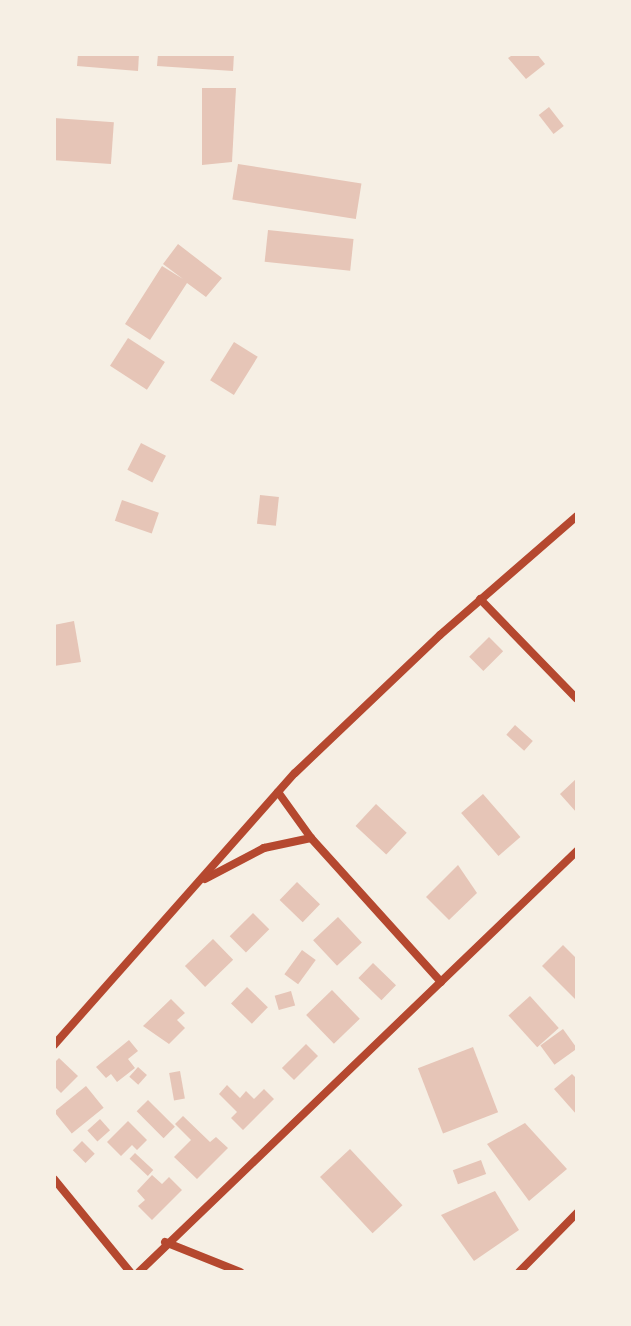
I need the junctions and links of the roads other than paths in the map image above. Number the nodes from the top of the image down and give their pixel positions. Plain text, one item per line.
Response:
1 (577, 516) edge
2 (480, 599) junction
3 (577, 699) edge
4 (278, 792) junction
5 (311, 838) junction
6 (577, 851) edge
7 (192, 888) junction
8 (441, 982) junction
9 (54, 1045) edge
10 (54, 1179) edge
11 (577, 1213) edge
12 (165, 1242) junction
13 (130, 1272) edge
14 (139, 1272) edge
15 (240, 1272) edge
16 (519, 1272) edge

1 - 2 street
2 - 3 street
2 - 4 street
4 - 5 street
4 - 7 street
5 - 7 street
5 - 8 street
6 - 8 street
7 - 9 street
8 - 12 street
10 - 13 street
11 - 16 street
12 - 14 street
12 - 15 street

